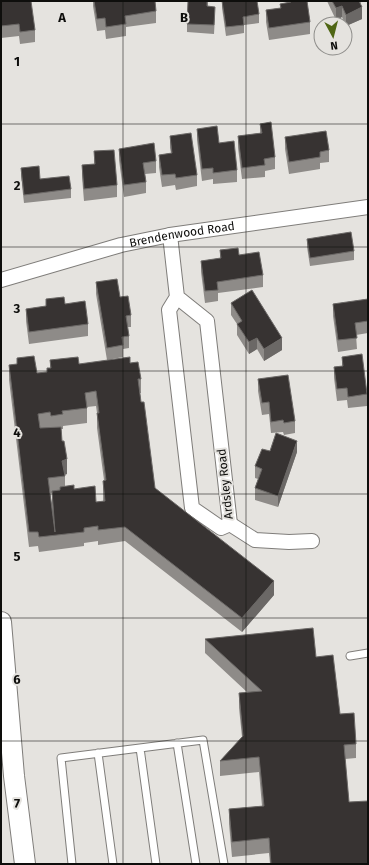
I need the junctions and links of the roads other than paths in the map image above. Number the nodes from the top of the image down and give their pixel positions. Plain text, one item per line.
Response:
1 (368, 207) edge
2 (170, 235) junction
3 (1, 280) edge
4 (177, 297) junction
5 (230, 524) junction
6 (312, 541) dead end
7 (1, 622) edge
8 (368, 653) edge
9 (350, 656) dead end
10 (177, 743) junction
11 (140, 748) junction
12 (98, 753) junction
13 (25, 864) edge
14 (72, 864) edge
15 (113, 864) edge
16 (156, 864) edge
17 (196, 864) edge
18 (224, 864) edge

1 - 2 street, Brendenwood Road
2 - 3 street, Brendenwood Road
2 - 4 street, Ardsley Road
4 - 5 street, Ardsley Road
4 - 5 street, Ardsley Road
5 - 6 street
7 - 13 main road
8 - 9 lane
10 - 11 lane
10 - 17 lane
10 - 18 lane
11 - 12 lane
11 - 16 lane
12 - 14 lane
12 - 15 lane

